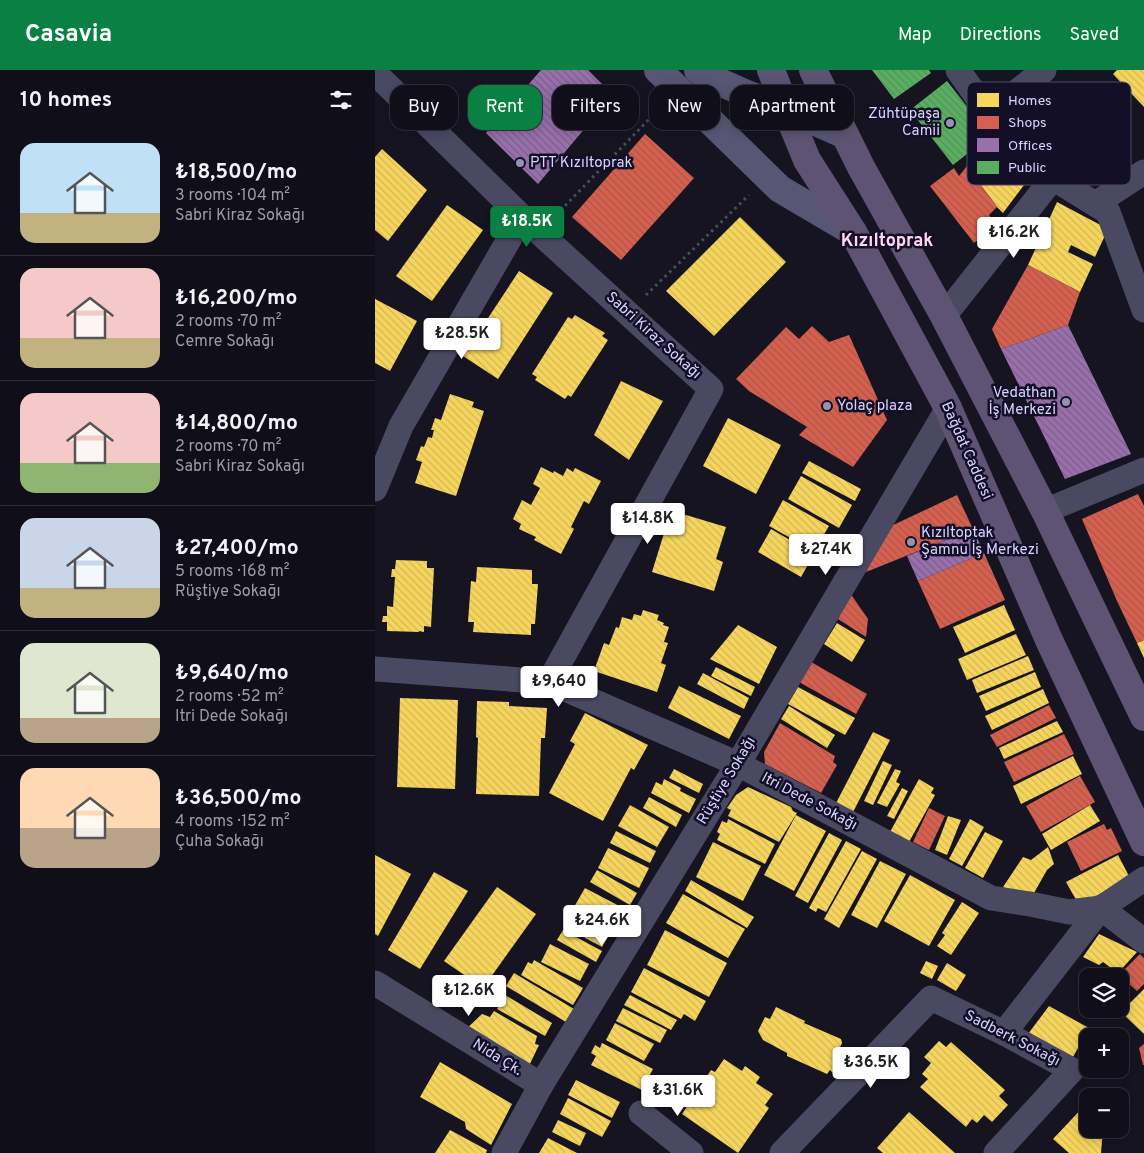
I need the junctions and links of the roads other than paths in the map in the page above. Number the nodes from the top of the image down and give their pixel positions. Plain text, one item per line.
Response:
1 (658, 70) edge
2 (698, 70) edge
3 (771, 70) edge
4 (813, 70) edge
5 (958, 70) edge
6 (1044, 70) edge
7 (375, 73) edge
8 (1029, 82) edge
9 (967, 83) edge
10 (776, 85) edge
11 (730, 87) edge
12 (794, 130) edge
13 (833, 130) edge
14 (845, 135) junction
15 (1144, 172) edge
16 (1131, 180) edge
17 (1047, 185) edge
18 (1064, 185) edge
19 (1124, 185) edge
20 (1095, 204) junction
21 (522, 217) junction
22 (853, 232) junction
23 (1144, 310) edge
24 (944, 316) junction
25 (948, 408) junction
26 (1144, 470) edge
27 (375, 489) edge
28 (1045, 511) junction
29 (375, 669) edge
30 (549, 682) junction
31 (1144, 717) edge
32 (738, 764) junction
33 (1144, 842) edge
34 (1144, 879) edge
35 (1101, 908) junction
36 (1144, 941) edge
37 (375, 983) edge
38 (1005, 1034) junction
39 (541, 1085) junction
40 (641, 1112) dead end
41 (504, 1153) edge
42 (691, 1153) edge
43 (782, 1153) edge
44 (996, 1153) edge

1 - 22 main road
2 - 11 main road
3 - 10 main road, Bağdat Caddesi
4 - 14 main road
5 - 9 street
6 - 8 street
7 - 21 street, Sabri Kiraz Sokağı
12 - 22 main road, Bağdat Caddesi
13 - 14 main road
14 - 24 main road
15 - 16 street
17 - 24 street
18 - 20 street
19 - 20 street
20 - 23 street
21 - 27 street
21 - 30 street, Sabri Kiraz Sokağı
22 - 25 main road, Bağdat Caddesi
24 - 28 main road
25 - 32 street, Rüştiye Sokağı
25 - 33 main road, Bağdat Caddesi
26 - 28 street
28 - 31 main road
29 - 30 street, Itri Dede Sokağı
30 - 32 street, Itri Dede Sokağı
32 - 35 street, Itri Dede Sokağı
32 - 39 street, Rüştiye Sokağı
34 - 35 street
35 - 36 street
35 - 38 street
37 - 39 street, Nida Çk.
38 - 43 street, Sadberk Sokağı
38 - 44 street, Sadberk Sokağı
39 - 41 street, Rüştiye Sokağı
40 - 42 street

